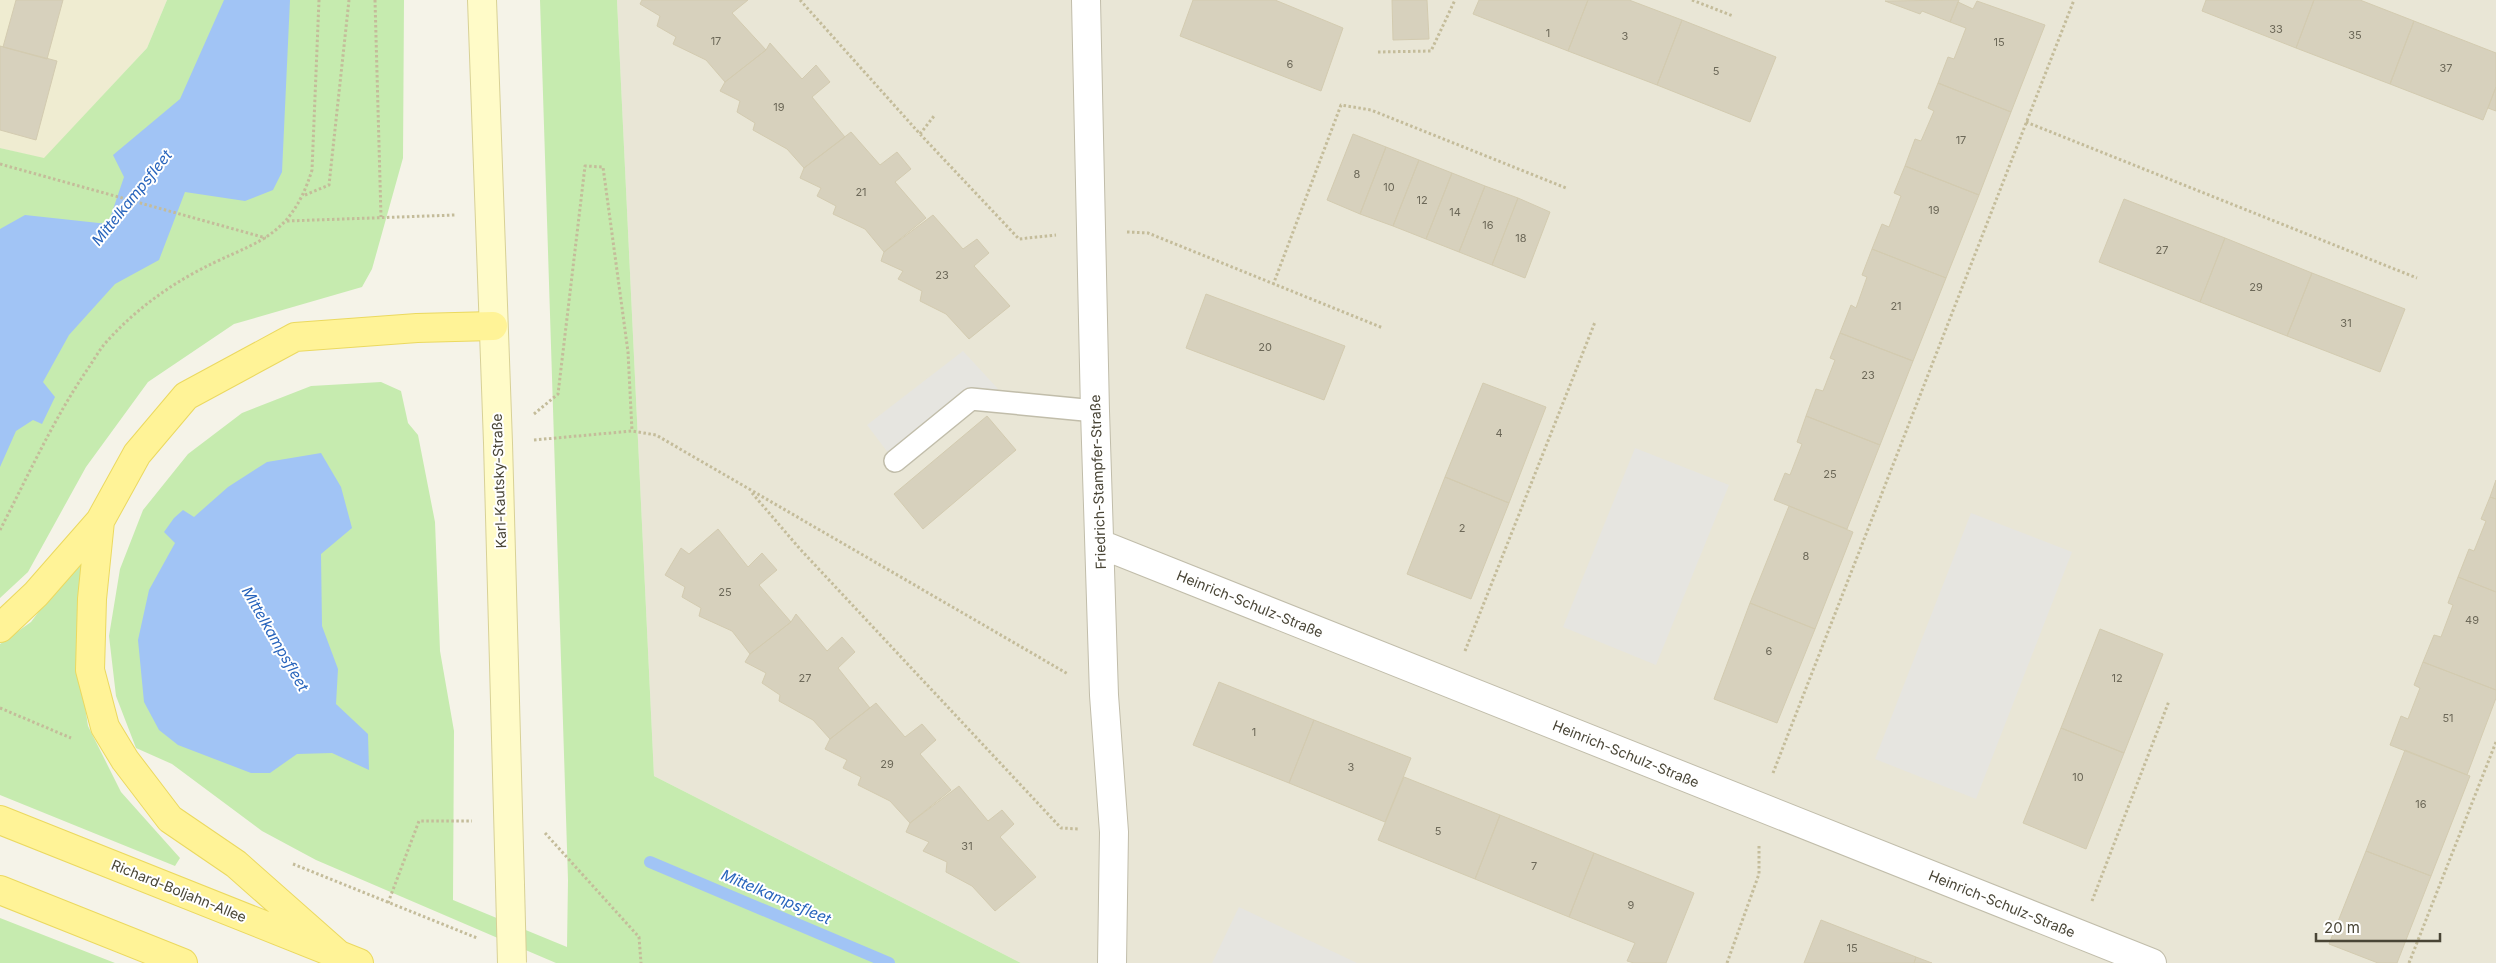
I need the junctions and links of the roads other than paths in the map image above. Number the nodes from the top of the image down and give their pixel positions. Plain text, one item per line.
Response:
1 (482, 0) edge
2 (1086, 0) edge
3 (493, 326) junction
4 (1095, 411) junction
5 (895, 461) dead end
6 (100, 521) junction
7 (1100, 544) junction
8 (0, 628) edge
9 (0, 820) edge
10 (0, 890) edge
11 (350, 959) edge
12 (182, 963) edge
13 (512, 963) edge
14 (1112, 963) edge
15 (2152, 963) edge

1 - 3 street, Karl-Kautsky-Straße
2 - 4 street, Friedrich-Stampfer-Straße
3 - 6 main road
3 - 13 street, Karl-Kautsky-Straße, bridge
4 - 5 lane
4 - 7 street, Friedrich-Stampfer-Straße
6 - 8 main road
6 - 11 main road
7 - 14 street, Friedrich-Stampfer-Straße
7 - 15 street, Heinrich-Schulz-Straße
9 - 11 main road, Richard-Boljahn-Allee
10 - 12 main road

